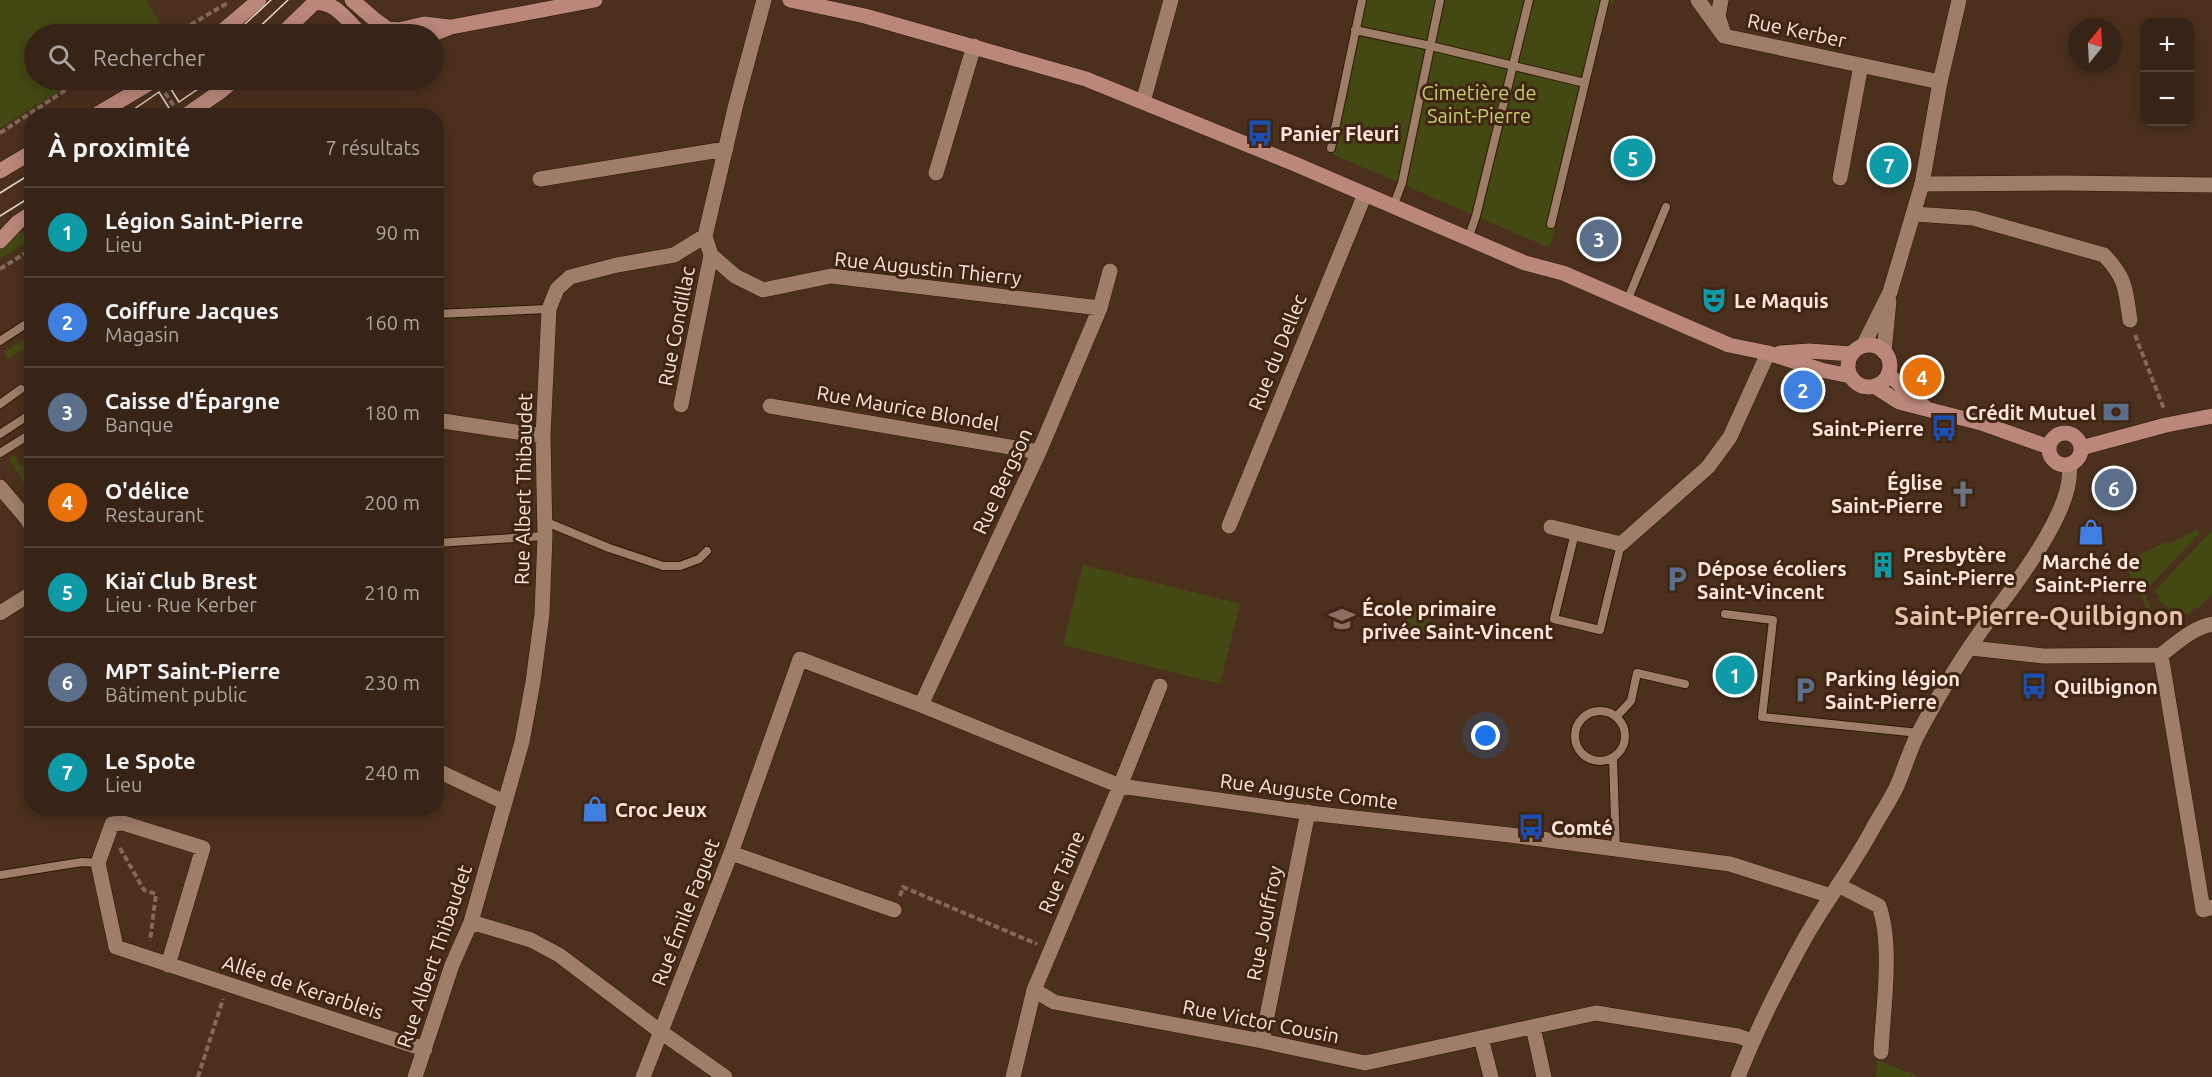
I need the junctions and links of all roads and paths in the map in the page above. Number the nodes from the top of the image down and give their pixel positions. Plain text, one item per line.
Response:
1 (238, 0) edge
2 (259, 0) edge
3 (352, 0) edge
4 (595, 0) edge
5 (764, 0) edge
6 (790, 0) edge
7 (1171, 0) edge
8 (1362, 0) edge
9 (1440, 0) edge
10 (1529, 0) edge
11 (1604, 0) edge
12 (1698, 0) edge
13 (1721, 0) edge
14 (1959, 0) edge
15 (316, 1) edge
16 (191, 24) edge
17 (231, 24) edge
18 (292, 24) edge
19 (351, 24) edge
20 (380, 24) edge
21 (444, 26) edge
22 (451, 27) junction
23 (444, 30) edge
24 (1355, 30) junction
25 (1724, 36) junction
26 (974, 46) junction
27 (1431, 46) junction
28 (1861, 65) junction
29 (1513, 66) junction
30 (1940, 82) junction
31 (1585, 83) junction
32 (66, 90) edge
33 (144, 90) edge
34 (163, 90) edge
35 (223, 90) edge
36 (1143, 102) junction
37 (38, 108) edge
38 (110, 108) edge
39 (177, 108) edge
40 (188, 108) edge
41 (24, 117) edge
42 (0, 133) edge
43 (1331, 148) dead end
44 (726, 149) junction
45 (24, 157) edge
46 (0, 171) edge
47 (936, 173) dead end
48 (540, 178) dead end
49 (1840, 178) dead end
50 (1922, 184) junction
51 (2212, 185) edge
52 (1365, 194) junction
53 (1393, 207) junction
54 (1666, 207) dead end
55 (1914, 214) junction
56 (24, 218) edge
57 (1551, 224) dead end
58 (705, 236) junction
59 (1468, 239) junction
60 (0, 241) edge
61 (24, 254) edge
62 (711, 255) junction
63 (0, 269) edge
64 (1110, 271) dead end
65 (1890, 292) junction
66 (1627, 301) junction
67 (1100, 308) junction
68 (549, 309) junction
69 (444, 314) edge
70 (2130, 320) joint
71 (24, 325) edge
72 (0, 341) edge
73 (1857, 350) junction
74 (1884, 352) junction
75 (1768, 353) junction
76 (1888, 374) junction
77 (1850, 376) junction
78 (1874, 386) junction
79 (21, 389) dead end
80 (0, 404) edge
81 (681, 405) dead end
82 (770, 406) dead end
83 (1925, 407) junction
84 (2212, 416) edge
85 (24, 418) edge
86 (444, 421) edge
87 (2171, 424) junction
88 (0, 434) edge
89 (543, 436) junction
90 (24, 438) edge
91 (2049, 447) junction
92 (2081, 448) junction
93 (1039, 452) junction
94 (0, 453) edge
95 (2069, 465) junction
96 (0, 487) edge
97 (24, 515) edge
98 (1229, 526) dead end
99 (1551, 527) dead end
100 (544, 529) junction
101 (1575, 533) junction
102 (444, 542) edge
103 (1621, 544) junction
104 (707, 551) dead end
105 (24, 598) edge
106 (0, 613) edge
107 (1725, 614) dead end
108 (2212, 624) edge
109 (1971, 648) junction
110 (2161, 655) junction
111 (800, 659) joint
112 (1685, 684) dead end
113 (1160, 686) dead end
114 (921, 705) junction
115 (1616, 717) junction
116 (1919, 733) junction
117 (1613, 758) junction
118 (444, 774) edge
119 (1120, 786) junction
120 (504, 802) junction
121 (1308, 812) junction
122 (112, 824) junction
123 (1616, 850) junction
124 (731, 853) junction
125 (98, 864) junction
126 (0, 875) edge
127 (1835, 890) junction
128 (2212, 908) edge
129 (894, 910) joint
130 (471, 922) junction
131 (1051, 950) junction
132 (168, 965) junction
133 (227, 984) junction
134 (1034, 990) junction
135 (1533, 1026) junction
136 (661, 1032) junction
137 (1481, 1038) junction
138 (1262, 1041) junction
139 (1752, 1041) junction
140 (425, 1049) junction
141 (1881, 1052) dead end
142 (198, 1077) edge
143 (415, 1077) edge
144 (643, 1077) edge
145 (725, 1077) edge
146 (1014, 1077) edge
147 (1491, 1077) edge
148 (1544, 1077) edge
149 (1738, 1077) edge

1 - 16 path
2 - 17 main road
3 - 20 main road
4 - 22 main road
5 - 44 street
6 - 26 main road
7 - 36 street
8 - 24 lane
9 - 27 lane
10 - 29 lane
11 - 31 lane
12 - 25 street, Rue Kerber
13 - 25 street, Rue Kerber
14 - 30 street
15 - 18 main road
15 - 19 main road
21 - 22 main road
22 - 23 main road
24 - 27 lane
24 - 43 lane
25 - 28 street, Rue Kerber
26 - 36 main road
26 - 47 street
27 - 29 lane
27 - 53 lane
28 - 30 street, Rue Kerber
28 - 49 street, Rue Kerber
29 - 31 lane
29 - 59 lane
30 - 50 street
31 - 57 lane
32 - 37 path
33 - 38 main road
34 - 39 path
35 - 40 main road
36 - 52 main road
41 - 42 path
44 - 48 street
44 - 58 street
45 - 46 main road
50 - 51 street
50 - 55 street
52 - 53 main road
52 - 98 street, Rue du Dellec
53 - 59 main road
54 - 66 lane
55 - 65 street
55 - 70 street
56 - 60 main road
58 - 62 street
58 - 68 street, Rue Albert Thibaudet
59 - 66 main road
61 - 63 path
62 - 67 street, Rue Augustin Thierry
62 - 81 street, Rue Condillac
64 - 67 street, Rue Bergson
65 - 73 street
65 - 74 street
66 - 75 main road
67 - 93 street, Rue Bergson
68 - 69 lane
68 - 89 street, Rue Albert Thibaudet
70 - 87 path
71 - 72 lane
73 - 74 main road
73 - 75 main road
73 - 77 main road
74 - 76 main road
75 - 77 main road
75 - 103 street
76 - 78 main road
76 - 83 main road
77 - 78 main road
78 - 83 main road
79 - 80 lane
82 - 93 street, Rue Maurice Blondel
83 - 91 main road
84 - 87 main road
85 - 88 lane
86 - 89 street
87 - 92 main road
89 - 100 street, Rue Albert Thibaudet
90 - 94 lane
91 - 92 main road
91 - 95 main road
92 - 95 main road
93 - 114 street, Rue Bergson
95 - 109 street
96 - 97 street
99 - 101 street
100 - 102 lane
100 - 104 lane
100 - 120 street, Rue Albert Thibaudet
101 - 103 street
101 - 103 lane
105 - 106 street
107 - 116 lane
108 - 110 street
109 - 110 street
109 - 116 street
110 - 128 street
111 - 114 street, Rue Auguste Comte
111 - 124 street, Rue Émile Faguet
112 - 115 lane
113 - 119 street, Rue Taine
114 - 119 street, Rue Auguste Comte
115 - 117 lane
115 - 117 lane
116 - 127 street
117 - 123 lane
118 - 120 street
119 - 121 street, Rue Auguste Comte
119 - 131 street, Rue Taine
120 - 130 street, Rue Albert Thibaudet
121 - 123 street, Rue Auguste Comte
121 - 138 street, Rue Jouffroy
122 - 125 street
122 - 132 path
122 - 132 street
123 - 127 street, Rue Auguste Comte
124 - 129 street
124 - 136 street, Rue Émile Faguet
125 - 126 lane
125 - 132 street, Allée de Kerarbleis
127 - 139 street
127 - 141 street, Rue Auguste Comte
129 - 131 path
130 - 136 street
130 - 140 street, Rue Albert Thibaudet
131 - 134 street, Rue Taine
132 - 133 street, Allée de Kerarbleis
133 - 140 street, Allée de Kerarbleis
133 - 142 path
134 - 138 street, Rue Victor Cousin
134 - 146 street, Rue Taine
135 - 137 street, Rue Victor Cousin
135 - 139 street, Rue Victor Cousin
135 - 148 street
136 - 144 street, Rue Émile Faguet
136 - 145 street
137 - 138 street, Rue Victor Cousin
137 - 147 street
139 - 149 street
140 - 143 street, Rue Albert Thibaudet

